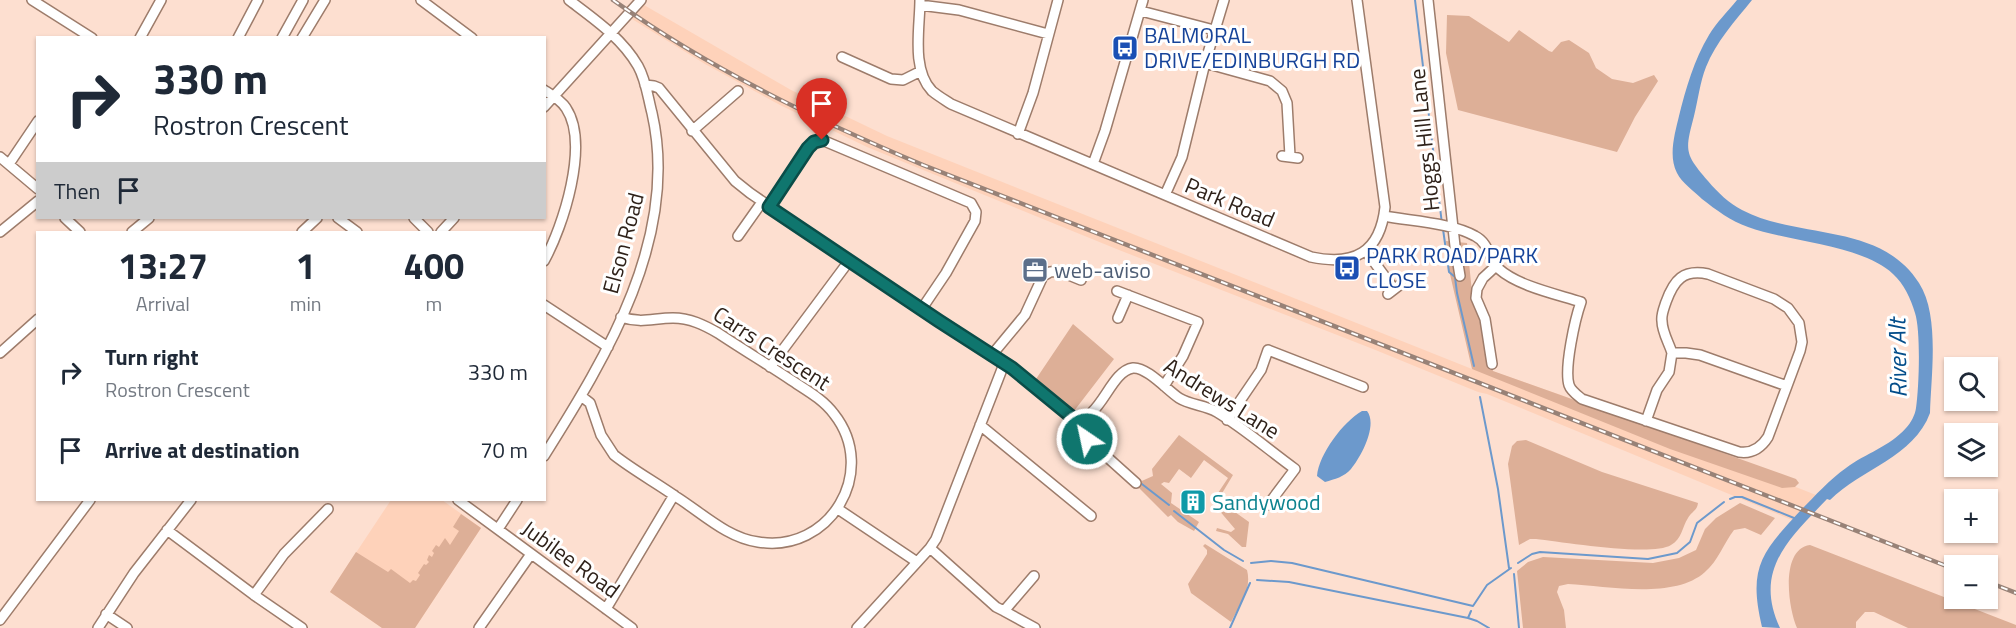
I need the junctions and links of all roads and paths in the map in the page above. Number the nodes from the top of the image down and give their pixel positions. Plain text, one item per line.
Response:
1 (32, 0) edge
2 (161, 0) edge
3 (258, 0) edge
4 (303, 0) edge
5 (325, 0) edge
6 (421, 0) edge
7 (569, 0) edge
8 (641, 0) edge
9 (1058, 0) edge
10 (1143, 0) edge
11 (1224, 0) edge
12 (1357, 0) edge
13 (1428, 0) edge
14 (920, 3) edge
15 (1141, 11) junction
16 (1214, 30) junction
17 (611, 32) junction
18 (1048, 33) junction
19 (86, 36) edge
20 (141, 36) edge
21 (239, 36) edge
22 (283, 36) edge
23 (303, 36) edge
24 (469, 36) edge
25 (842, 57) dead end
26 (1205, 63) junction
27 (921, 71) junction
28 (645, 85) junction
29 (546, 91) edge
30 (738, 91) dead end
31 (554, 96) junction
32 (546, 105) edge
33 (36, 125) edge
34 (692, 131) junction
35 (1018, 134) junction
36 (0, 157) edge
37 (1290, 157) dead end
38 (9, 164) junction
39 (1093, 164) junction
40 (36, 187) edge
41 (1165, 195) junction
42 (36, 203) edge
43 (766, 205) junction
44 (1384, 216) junction
45 (66, 219) edge
46 (148, 219) edge
47 (316, 219) edge
48 (339, 219) edge
49 (415, 219) edge
50 (453, 219) edge
51 (1454, 228) junction
52 (79, 231) edge
53 (133, 231) edge
54 (303, 231) edge
55 (356, 231) edge
56 (427, 231) edge
57 (442, 231) edge
58 (0, 232) edge
59 (738, 236) dead end
60 (1365, 251) junction
61 (546, 257) edge
62 (849, 261) junction
63 (1496, 266) junction
64 (1460, 276) dead end
65 (1081, 280) dead end
66 (1394, 289) dead end
67 (1117, 291) dead end
68 (1128, 295) junction
69 (546, 306) edge
70 (921, 310) junction
71 (621, 317) junction
72 (1118, 318) dead end
73 (36, 321) edge
74 (608, 347) junction
75 (0, 353) edge
76 (1672, 353) junction
77 (991, 356) junction
78 (1004, 364) junction
79 (1492, 364) dead end
80 (770, 367) junction
81 (1164, 386) junction
82 (1787, 386) junction
83 (1363, 387) dead end
84 (581, 396) junction
85 (1081, 419) junction
86 (1227, 420) junction
87 (1646, 422) junction
88 (980, 425) junction
89 (546, 453) edge
90 (1136, 483) dead end
91 (674, 495) junction
92 (89, 501) edge
93 (190, 501) edge
94 (459, 501) edge
95 (516, 501) edge
96 (1268, 505) dead end
97 (328, 509) dead end
98 (838, 509) junction
99 (1091, 516) dead end
100 (498, 529) junction
101 (167, 530) junction
102 (930, 548) junction
103 (531, 554) junction
104 (917, 562) junction
105 (1034, 576) dead end
106 (254, 595) junction
107 (606, 609) junction
108 (1004, 611) junction
109 (106, 614) junction
110 (0, 620) edge
111 (620, 625) edge
112 (98, 628) edge
113 (127, 628) edge
114 (302, 628) edge
115 (479, 628) edge
116 (632, 628) edge
117 (857, 628) edge
118 (1035, 628) edge

1 - 19 street
2 - 20 street
3 - 21 street
4 - 22 street
5 - 23 street
6 - 24 street
7 - 17 street
8 - 17 street
9 - 18 street
10 - 15 street
11 - 16 street
12 - 44 street
13 - 51 street, Hoggs Hill Lane
14 - 18 street
14 - 27 street
15 - 16 street
15 - 39 street
16 - 26 street
17 - 28 street, Elson Road
17 - 31 street
18 - 35 street
25 - 27 street
26 - 37 street
26 - 41 street
27 - 35 street, Park Road
28 - 34 street
28 - 71 street, Elson Road
29 - 31 street
30 - 34 street
31 - 32 street
31 - 61 street
33 - 38 street
34 - 43 street
35 - 39 street, Park Road
36 - 38 street
38 - 40 street
39 - 41 street, Park Road
41 - 60 street, Park Road
42 - 58 street
43 - 59 street
43 - 62 street
43 - 70 street
44 - 51 street
44 - 60 street
45 - 52 street
46 - 53 street
47 - 54 street
48 - 55 street
49 - 56 street
50 - 57 street
51 - 63 street
51 - 64 street, Hoggs Hill Lane
60 - 66 street
62 - 70 street
62 - 80 street
63 - 79 street
63 - 87 street
65 - 77 street
67 - 68 street
68 - 72 street
68 - 81 street
69 - 74 street
70 - 77 street
71 - 74 street, Elson Road
71 - 80 street, Carrs Crescent
73 - 75 street
74 - 84 street, Elson Road
76 - 82 street
76 - 82 street
76 - 87 street
77 - 78 street
78 - 85 street
78 - 88 street
80 - 98 street, Carrs Crescent
81 - 85 street, Andrews Lane
81 - 86 street, Andrews Lane
82 - 87 street
83 - 86 street
84 - 89 street, Elson Road
84 - 91 street
85 - 90 street
86 - 96 street, Andrews Lane
88 - 99 street
88 - 102 street
91 - 98 street
91 - 107 street
92 - 110 street
93 - 101 street
94 - 100 street, Jubilee Road
95 - 100 street
97 - 106 street
98 - 104 street
100 - 103 street, Jubilee Road
101 - 106 street
101 - 109 street
102 - 104 street
102 - 108 street
103 - 107 street, Jubilee Road
103 - 115 street
104 - 117 street
105 - 108 street
106 - 114 street
107 - 111 street, Jubilee Road
108 - 118 street
109 - 112 street
109 - 113 street
111 - 116 street, Jubilee Road

